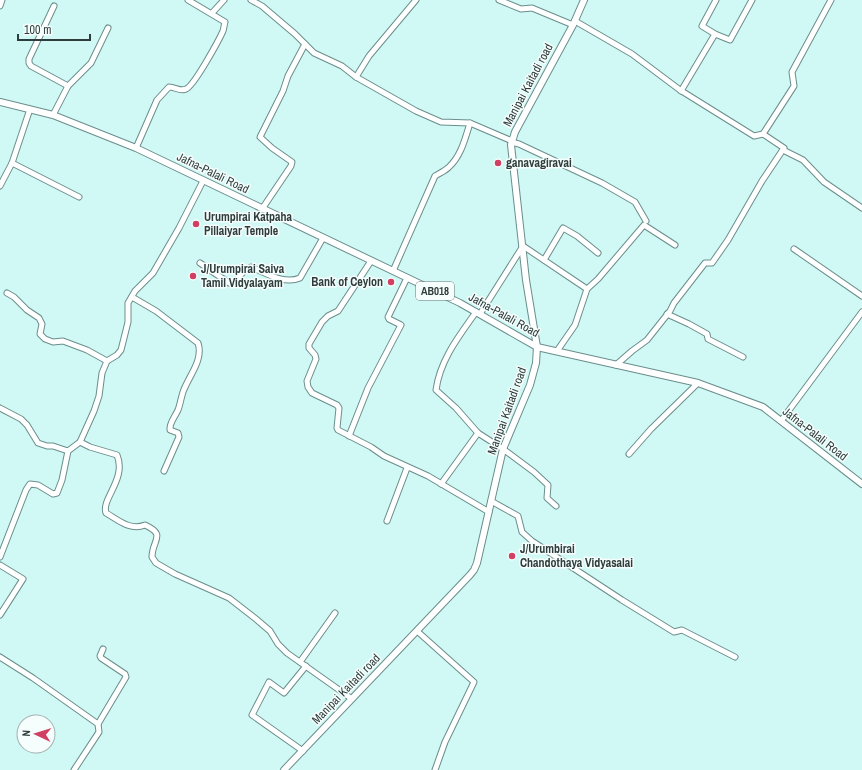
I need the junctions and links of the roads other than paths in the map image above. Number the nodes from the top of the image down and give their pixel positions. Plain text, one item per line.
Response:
1 (2, 0) edge
2 (188, 0) edge
3 (224, 0) edge
4 (251, 0) edge
5 (416, 0) edge
6 (499, 0) edge
7 (584, 0) edge
8 (716, 0) edge
9 (752, 0) edge
10 (832, 0) edge
11 (0, 6) edge
12 (54, 6) dead end
13 (212, 13) junction
14 (574, 23) junction
15 (108, 28) dead end
16 (715, 34) junction
17 (305, 44) junction
18 (356, 77) junction
19 (68, 86) junction
20 (681, 91) junction
21 (0, 102) edge
22 (30, 109) junction
23 (53, 115) junction
24 (470, 123) junction
25 (763, 134) junction
26 (512, 141) junction
27 (136, 148) junction
28 (783, 150) junction
29 (12, 163) junction
30 (203, 180) junction
31 (0, 186) edge
32 (79, 197) dead end
33 (862, 208) edge
34 (262, 209) junction
35 (646, 221) dead end
36 (323, 238) junction
37 (676, 245) dead end
38 (523, 246) junction
39 (794, 248) dead end
40 (598, 252) dead end
41 (544, 260) junction
42 (371, 261) junction
43 (200, 263) dead end
44 (393, 271) junction
45 (407, 278) junction
46 (587, 289) junction
47 (7, 294) dead end
48 (862, 296) edge
49 (132, 297) junction
50 (478, 313) junction
51 (667, 314) junction
52 (861, 314) edge
53 (537, 347) junction
54 (557, 351) junction
55 (743, 357) dead end
56 (107, 361) junction
57 (616, 365) junction
58 (698, 383) junction
59 (0, 408) edge
60 (781, 421) junction
61 (478, 433) junction
62 (349, 436) junction
63 (80, 442) junction
64 (503, 449) junction
65 (68, 451) junction
66 (628, 454) dead end
67 (407, 468) junction
68 (164, 471) dead end
69 (441, 484) junction
70 (862, 484) edge
71 (491, 501) junction
72 (556, 506) dead end
73 (489, 512) junction
74 (386, 521) dead end
75 (0, 557) edge
76 (0, 566) edge
77 (335, 613) dead end
78 (0, 615) edge
79 (417, 630) junction
80 (103, 649) dead end
81 (0, 657) edge
82 (735, 657) dead end
83 (300, 662) junction
84 (306, 666) junction
85 (352, 699) junction
86 (98, 724) junction
87 (303, 751) junction
88 (74, 770) edge
89 (284, 770) edge
90 (435, 770) edge

1 - 11 street
2 - 13 street
3 - 13 street
4 - 17 street
5 - 18 street
6 - 14 street
7 - 14 main road, Manipai Kaitadi road
8 - 16 street
9 - 16 street
10 - 25 street
12 - 19 street
13 - 27 street
14 - 20 street
14 - 26 main road, Manipai Kaitadi road
15 - 19 street
16 - 20 street
17 - 18 street
17 - 34 street
18 - 24 street
19 - 23 street
20 - 25 street
21 - 22 main road, Jafna-Palali Road / AB018
22 - 23 main road, Jafna-Palali Road / AB018
22 - 29 street
23 - 27 main road, Jafna-Palali Road / AB018
24 - 26 street
24 - 44 street
25 - 28 street
26 - 35 street
26 - 38 main road, Manipai Kaitadi road
27 - 30 main road, Jafna-Palali Road / AB018
28 - 33 street
28 - 51 street
29 - 31 street
29 - 32 street
30 - 34 main road, Jafna-Palali Road / AB018
30 - 49 street
34 - 36 main road, Jafna-Palali Road / AB018
36 - 42 main road, Jafna-Palali Road / AB018
36 - 43 street
37 - 46 street
38 - 41 street
38 - 50 street
38 - 53 main road, Manipai Kaitadi road
39 - 48 street
40 - 41 street
41 - 46 street
42 - 44 main road, Jafna-Palali Road / AB018
42 - 62 street
44 - 45 main road, Jafna-Palali Road / AB018
45 - 50 main road, Jafna-Palali Road / AB018
45 - 62 street
46 - 54 street
47 - 56 street
49 - 56 street
49 - 68 street
50 - 53 main road, Jafna-Palali Road / AB018
50 - 61 street
51 - 55 street
51 - 57 street
52 - 60 street
53 - 54 main road, Jafna-Palali Road / AB018
53 - 64 main road, Manipai Kaitadi road
54 - 57 main road, Jafna-Palali Road / AB018
56 - 63 street
57 - 58 main road, Jafna-Palali Road / AB018
58 - 60 main road, Jafna-Palali Road / AB018
58 - 66 street
59 - 65 street
60 - 70 main road, Jafna-Palali Road / AB018
61 - 64 street
61 - 69 street
62 - 67 street
63 - 65 street
63 - 83 street
64 - 71 main road, Manipai Kaitadi road
64 - 72 street
65 - 75 street
67 - 69 street
67 - 74 street
69 - 73 street
71 - 73 main road, Manipai Kaitadi road
71 - 82 street
73 - 79 main road, Manipai Kaitadi road
76 - 78 street
77 - 83 street
79 - 85 main road, Manipai Kaitadi road
79 - 90 street
80 - 86 street
81 - 86 street
83 - 84 street
84 - 85 street
84 - 87 street
85 - 87 main road, Manipai Kaitadi road
86 - 88 street
87 - 89 main road, Manipai Kaitadi road

